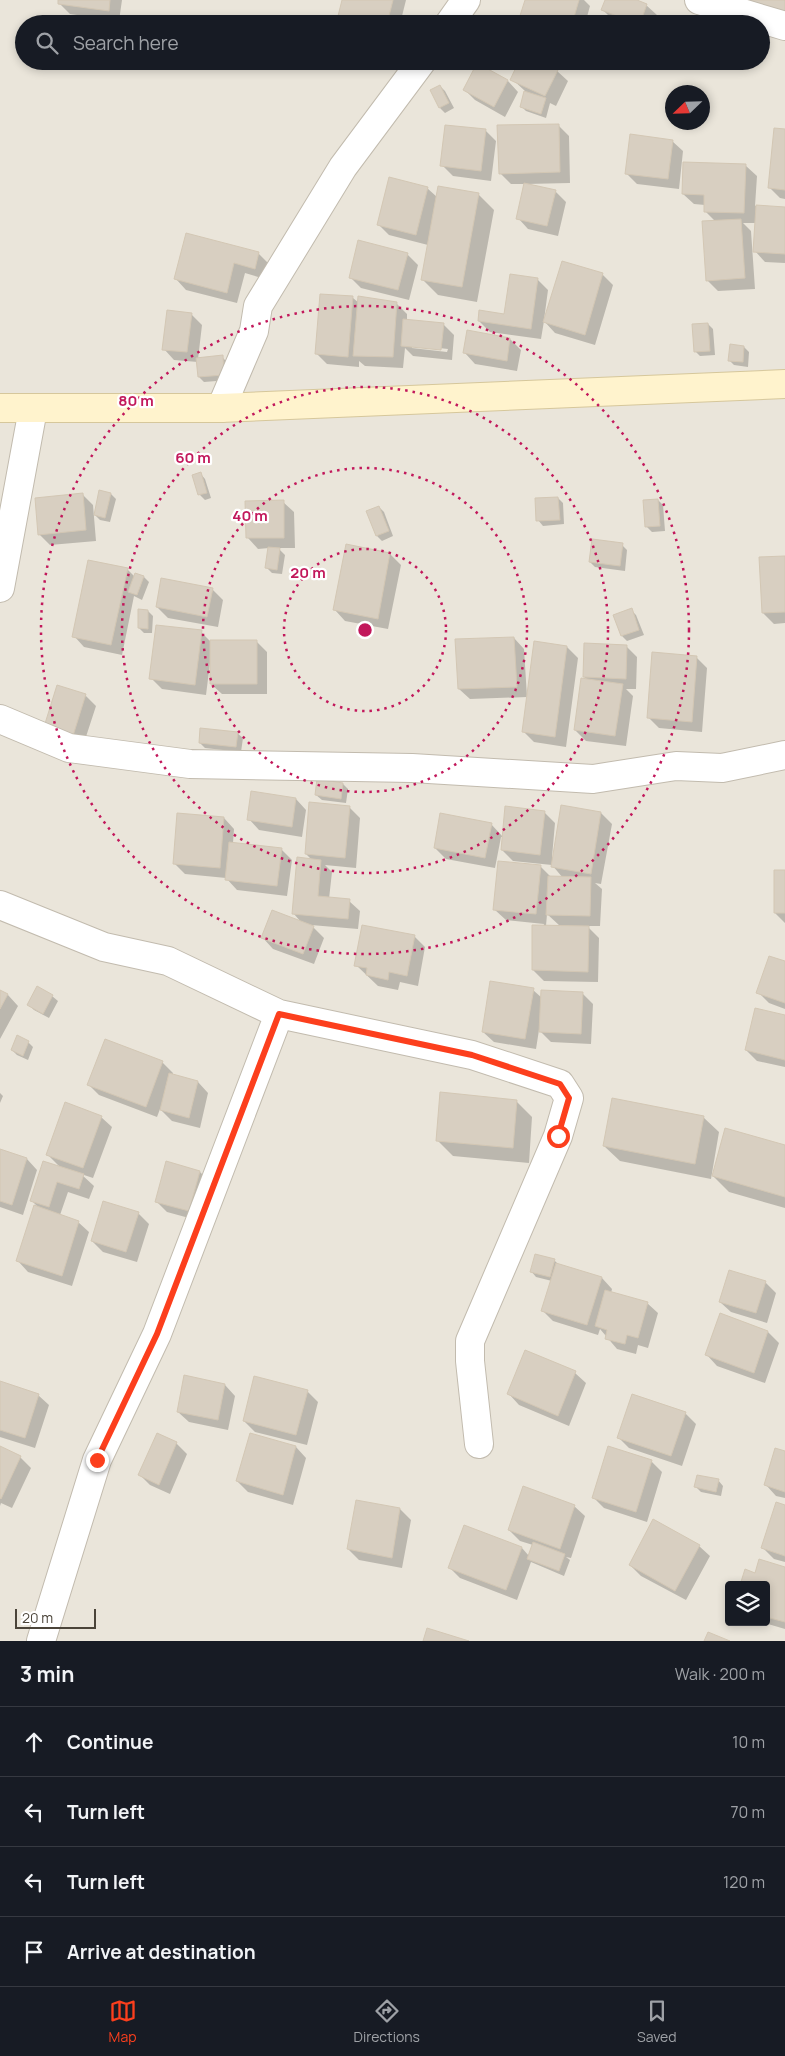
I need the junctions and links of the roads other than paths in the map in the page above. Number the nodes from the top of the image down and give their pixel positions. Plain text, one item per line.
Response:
1 (466, 0) edge
2 (699, 0) edge
3 (455, 15) edge
4 (749, 15) edge
5 (770, 21) edge
6 (785, 26) edge
7 (415, 70) edge
8 (785, 384) edge
9 (0, 408) edge
10 (221, 408) junction
11 (33, 409) junction
12 (0, 588) edge
13 (0, 719) edge
14 (785, 755) edge
15 (0, 904) edge
16 (279, 1014) junction
17 (479, 1444) dead end
18 (41, 1641) edge

1 - 3 street
2 - 4 street
5 - 6 street
7 - 10 street
8 - 10 main road
9 - 11 main road
10 - 11 main road
11 - 12 street
13 - 14 street
15 - 16 street
16 - 17 street
16 - 18 street

